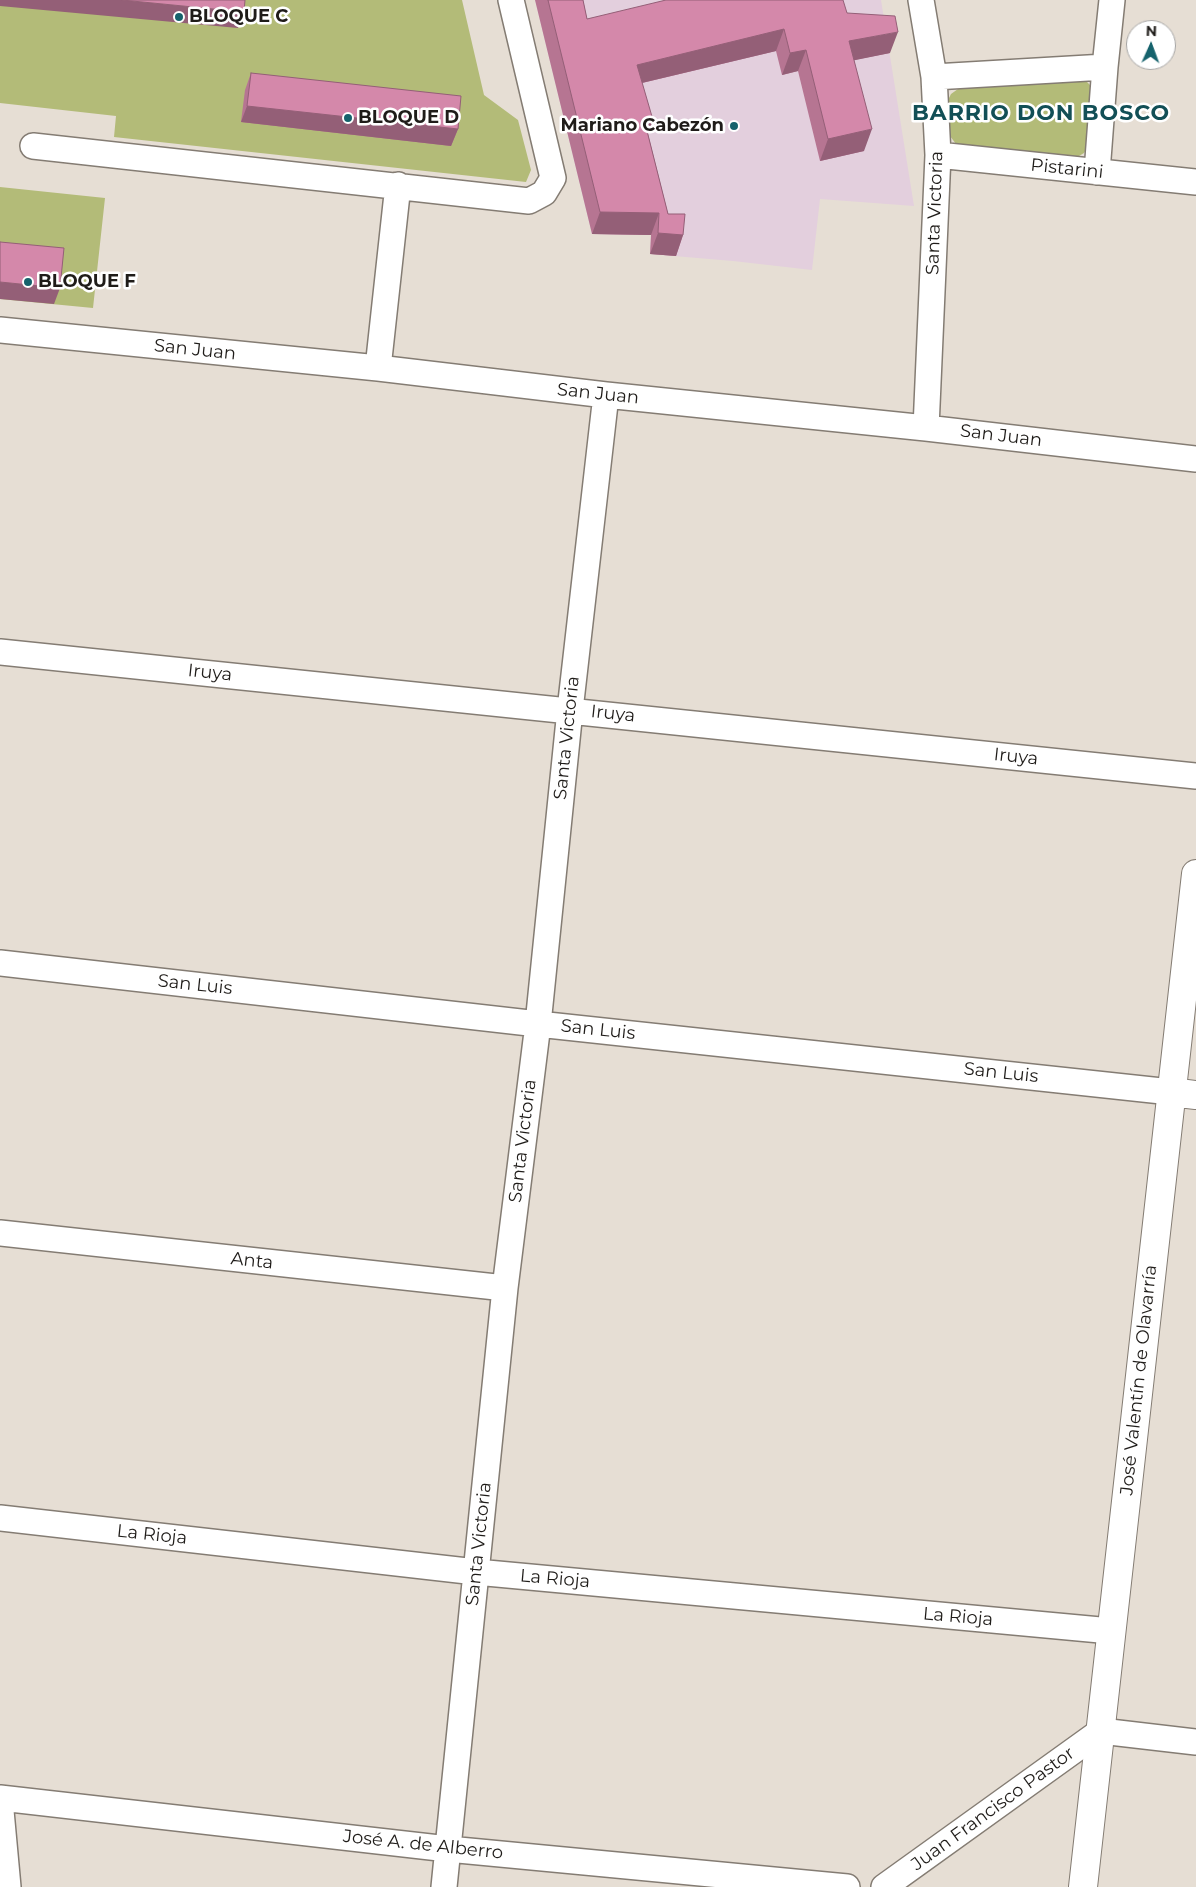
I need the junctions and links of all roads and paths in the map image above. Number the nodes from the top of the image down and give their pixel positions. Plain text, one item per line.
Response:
1 (511, 0) edge
2 (921, 0) edge
3 (1112, 0) edge
4 (1105, 67) junction
5 (934, 77) junction
6 (33, 146) dead end
7 (938, 155) junction
8 (1097, 172) junction
9 (1196, 182) edge
10 (398, 186) junction
11 (0, 330) edge
12 (378, 368) junction
13 (606, 395) junction
14 (926, 428) junction
15 (1196, 459) edge
16 (0, 652) edge
17 (570, 710) junction
18 (1196, 776) edge
19 (1196, 874) edge
20 (0, 963) edge
21 (538, 1024) junction
22 (1183, 1093) edge
23 (0, 1233) edge
24 (505, 1288) junction
25 (0, 1518) edge
26 (476, 1572) junction
27 (1111, 1631) junction
28 (1101, 1731) junction
29 (1196, 1742) edge
30 (0, 1799) edge
31 (448, 1849) junction
32 (8, 1887) edge
33 (444, 1887) edge
34 (847, 1887) edge
35 (884, 1887) edge
36 (1083, 1887) edge

1 - 10 street
2 - 5 street, Santa Victoria
3 - 4 street
4 - 5 street
4 - 8 street
5 - 7 street, Santa Victoria
6 - 10 street
7 - 8 street, Pistarini
7 - 14 street, Santa Victoria
8 - 9 street, Pistarini
10 - 12 street
11 - 12 street, San Juan
12 - 13 street, San Juan
13 - 14 street, San Juan
13 - 17 street, Santa Victoria
14 - 15 street, San Juan
16 - 17 street, Iruya
17 - 18 street, Iruya
17 - 21 street, Santa Victoria
19 - 22 street, José Valentín de Olavarría
20 - 21 street, San Luis
21 - 22 street, San Luis
21 - 24 street, Santa Victoria
22 - 27 street, José Valentín de Olavarría
23 - 24 street, Anta
24 - 26 street, Santa Victoria
25 - 26 street, La Rioja
26 - 27 street, La Rioja
26 - 31 street, Santa Victoria
27 - 28 street, José Valentín de Olavarría
28 - 29 street
28 - 35 street, Juan Francisco Pastor
28 - 36 street, José Valentín de Olavarría
30 - 31 street, José A. de Alberro
30 - 32 street
31 - 33 street, Santa Victoria
31 - 34 street, José A. de Alberro

